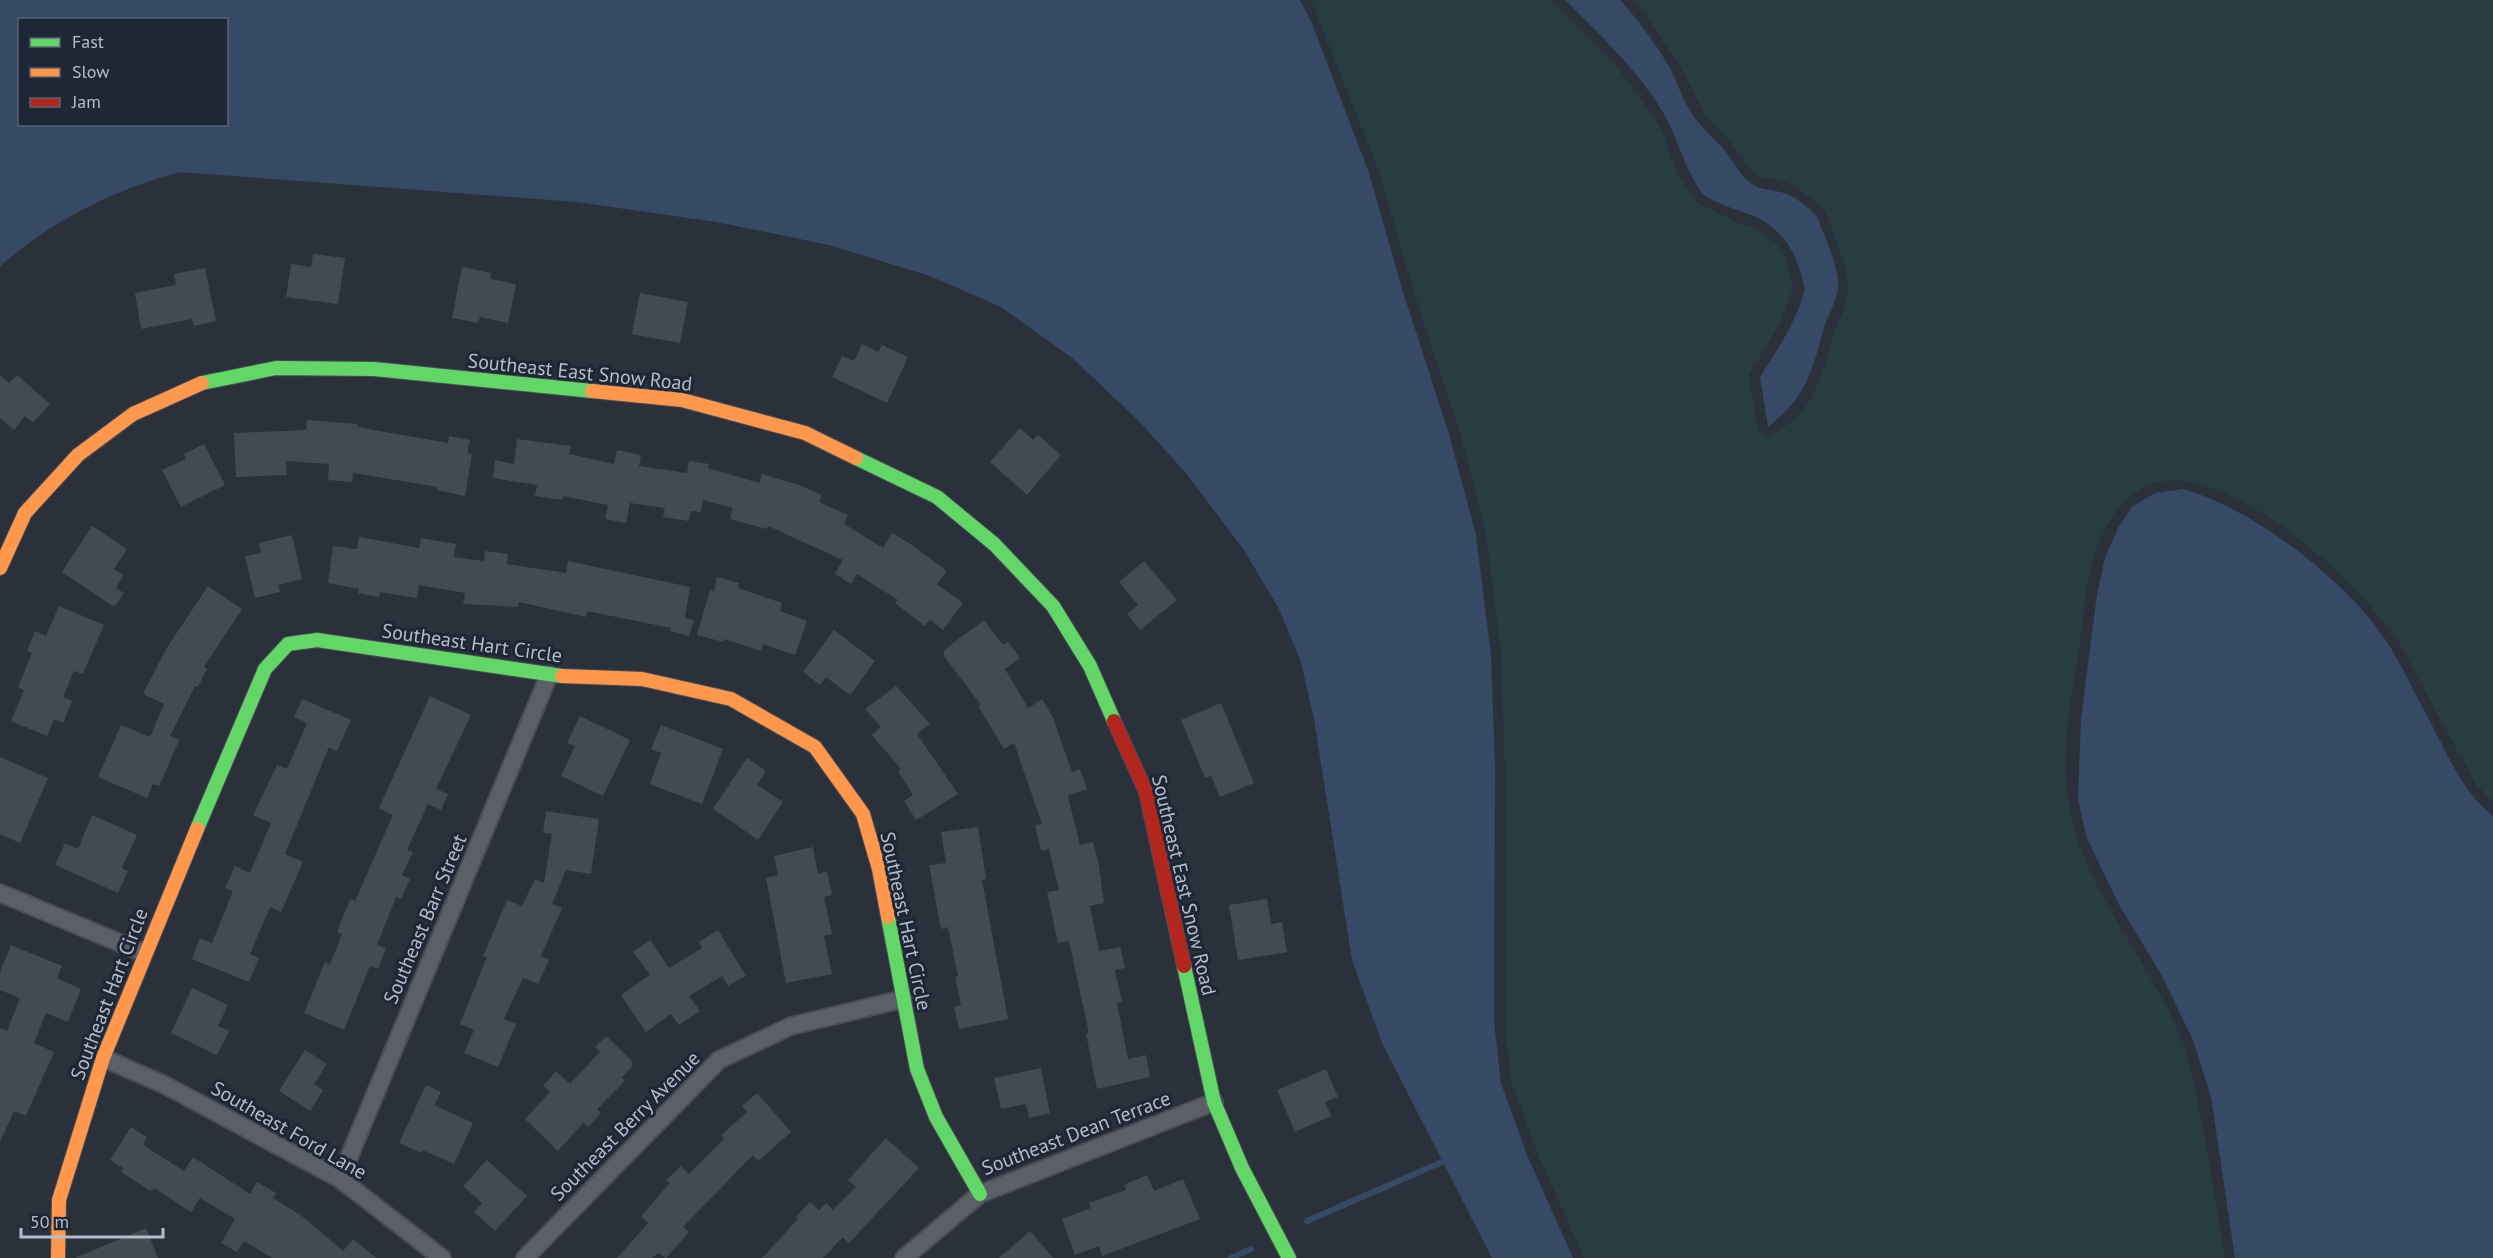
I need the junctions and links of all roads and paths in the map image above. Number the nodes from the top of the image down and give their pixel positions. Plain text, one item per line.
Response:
1 (0, 567) edge
2 (549, 675) junction
3 (0, 893) edge
4 (144, 953) junction
5 (903, 999) junction
6 (103, 1058) junction
7 (1214, 1102) junction
8 (340, 1179) junction
9 (980, 1194) junction
10 (58, 1258) edge
11 (442, 1258) edge
12 (525, 1258) edge
13 (904, 1258) edge
14 (1289, 1258) edge

1 - 7 street, Southeast East Snow Road
2 - 4 street, Southeast Hart Circle
2 - 5 street, Southeast Hart Circle
2 - 8 street, Southeast Barr Street
3 - 4 street
4 - 6 street, Southeast Hart Circle
5 - 9 street, Southeast Hart Circle
5 - 12 street, Southeast Berry Avenue
6 - 8 street, Southeast Ford Lane
6 - 10 street, Southeast Hart Circle
7 - 9 street, Southeast Dean Terrace
7 - 14 street, Southeast East Snow Road
8 - 11 street, Southeast Ford Lane
9 - 13 street, Southeast Dean Terrace

